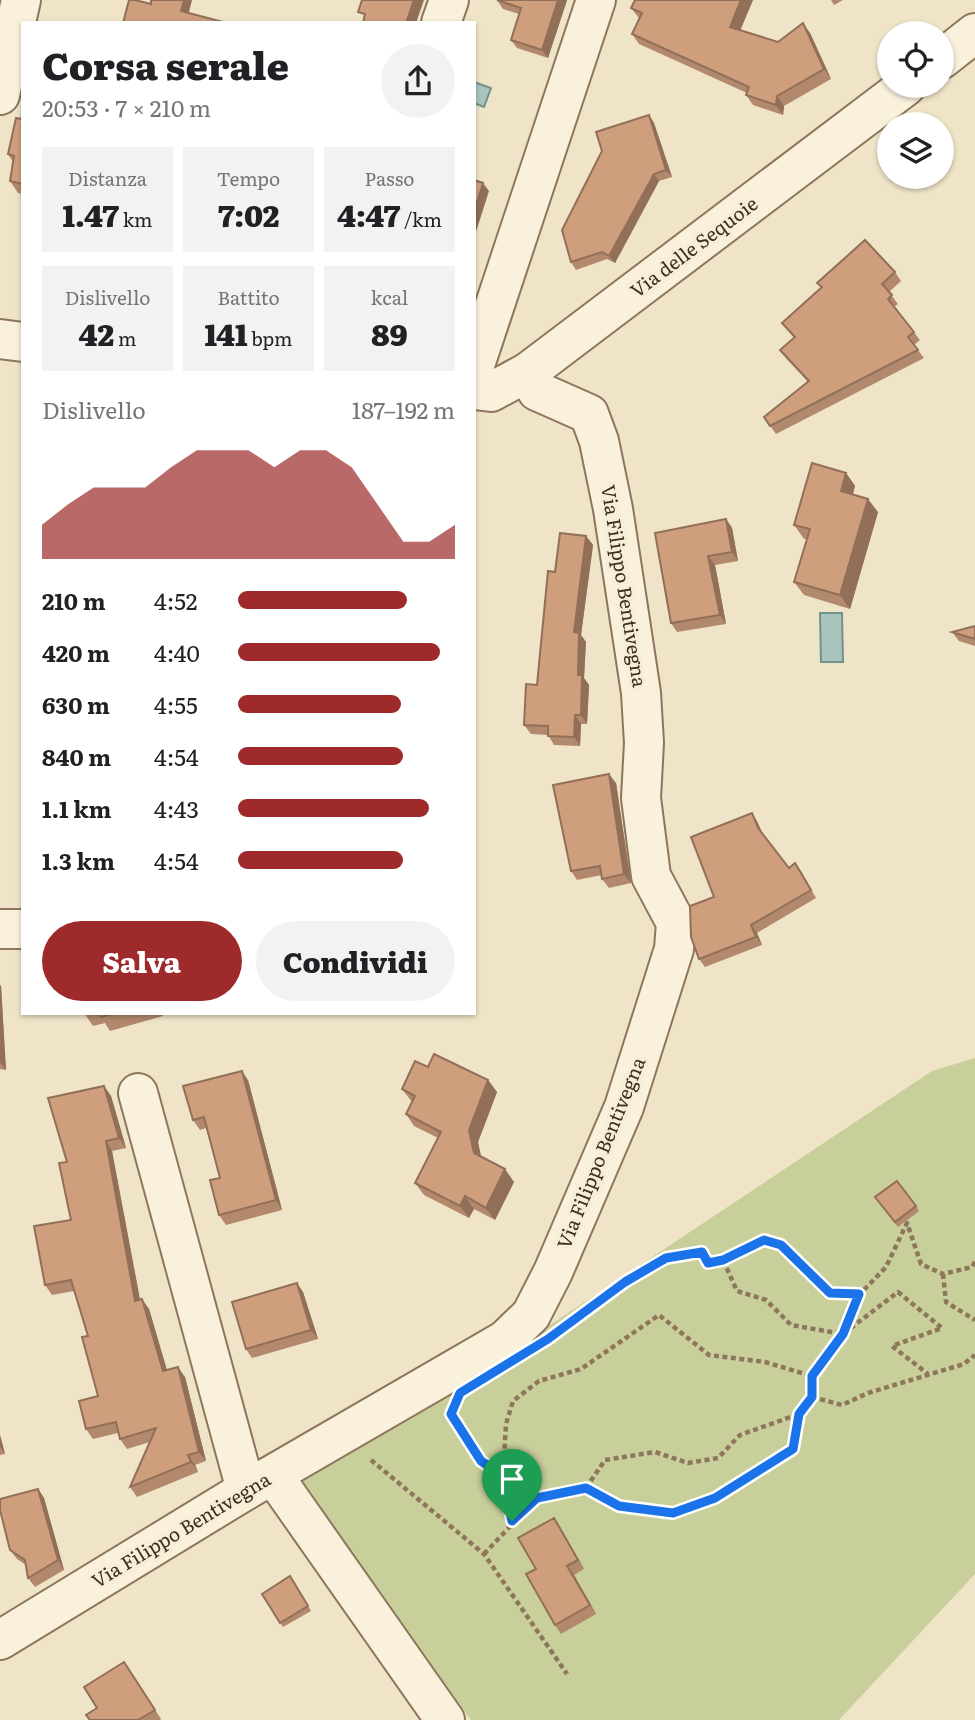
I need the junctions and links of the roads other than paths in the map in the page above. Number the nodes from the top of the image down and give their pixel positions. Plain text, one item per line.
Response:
1 (21, 0) edge
2 (449, 0) edge
3 (596, 0) edge
4 (443, 21) edge
5 (975, 33) edge
6 (954, 50) edge
7 (0, 95) edge
8 (890, 98) edge
9 (0, 339) edge
10 (21, 342) edge
11 (476, 362) edge
12 (528, 372) junction
13 (476, 390) edge
14 (0, 929) edge
15 (21, 929) edge
16 (138, 1093) dead end
17 (259, 1482) junction
18 (0, 1640) edge
19 (445, 1720) edge

1 - 7 street
2 - 4 street
3 - 11 street
5 - 6 street
8 - 12 street, Via delle Sequoie
9 - 10 street
12 - 13 street, Via delle Sequoie
12 - 17 street, Via Filippo Bentivegna
14 - 15 street
16 - 17 street
17 - 18 street, Via Filippo Bentivegna
17 - 19 street

